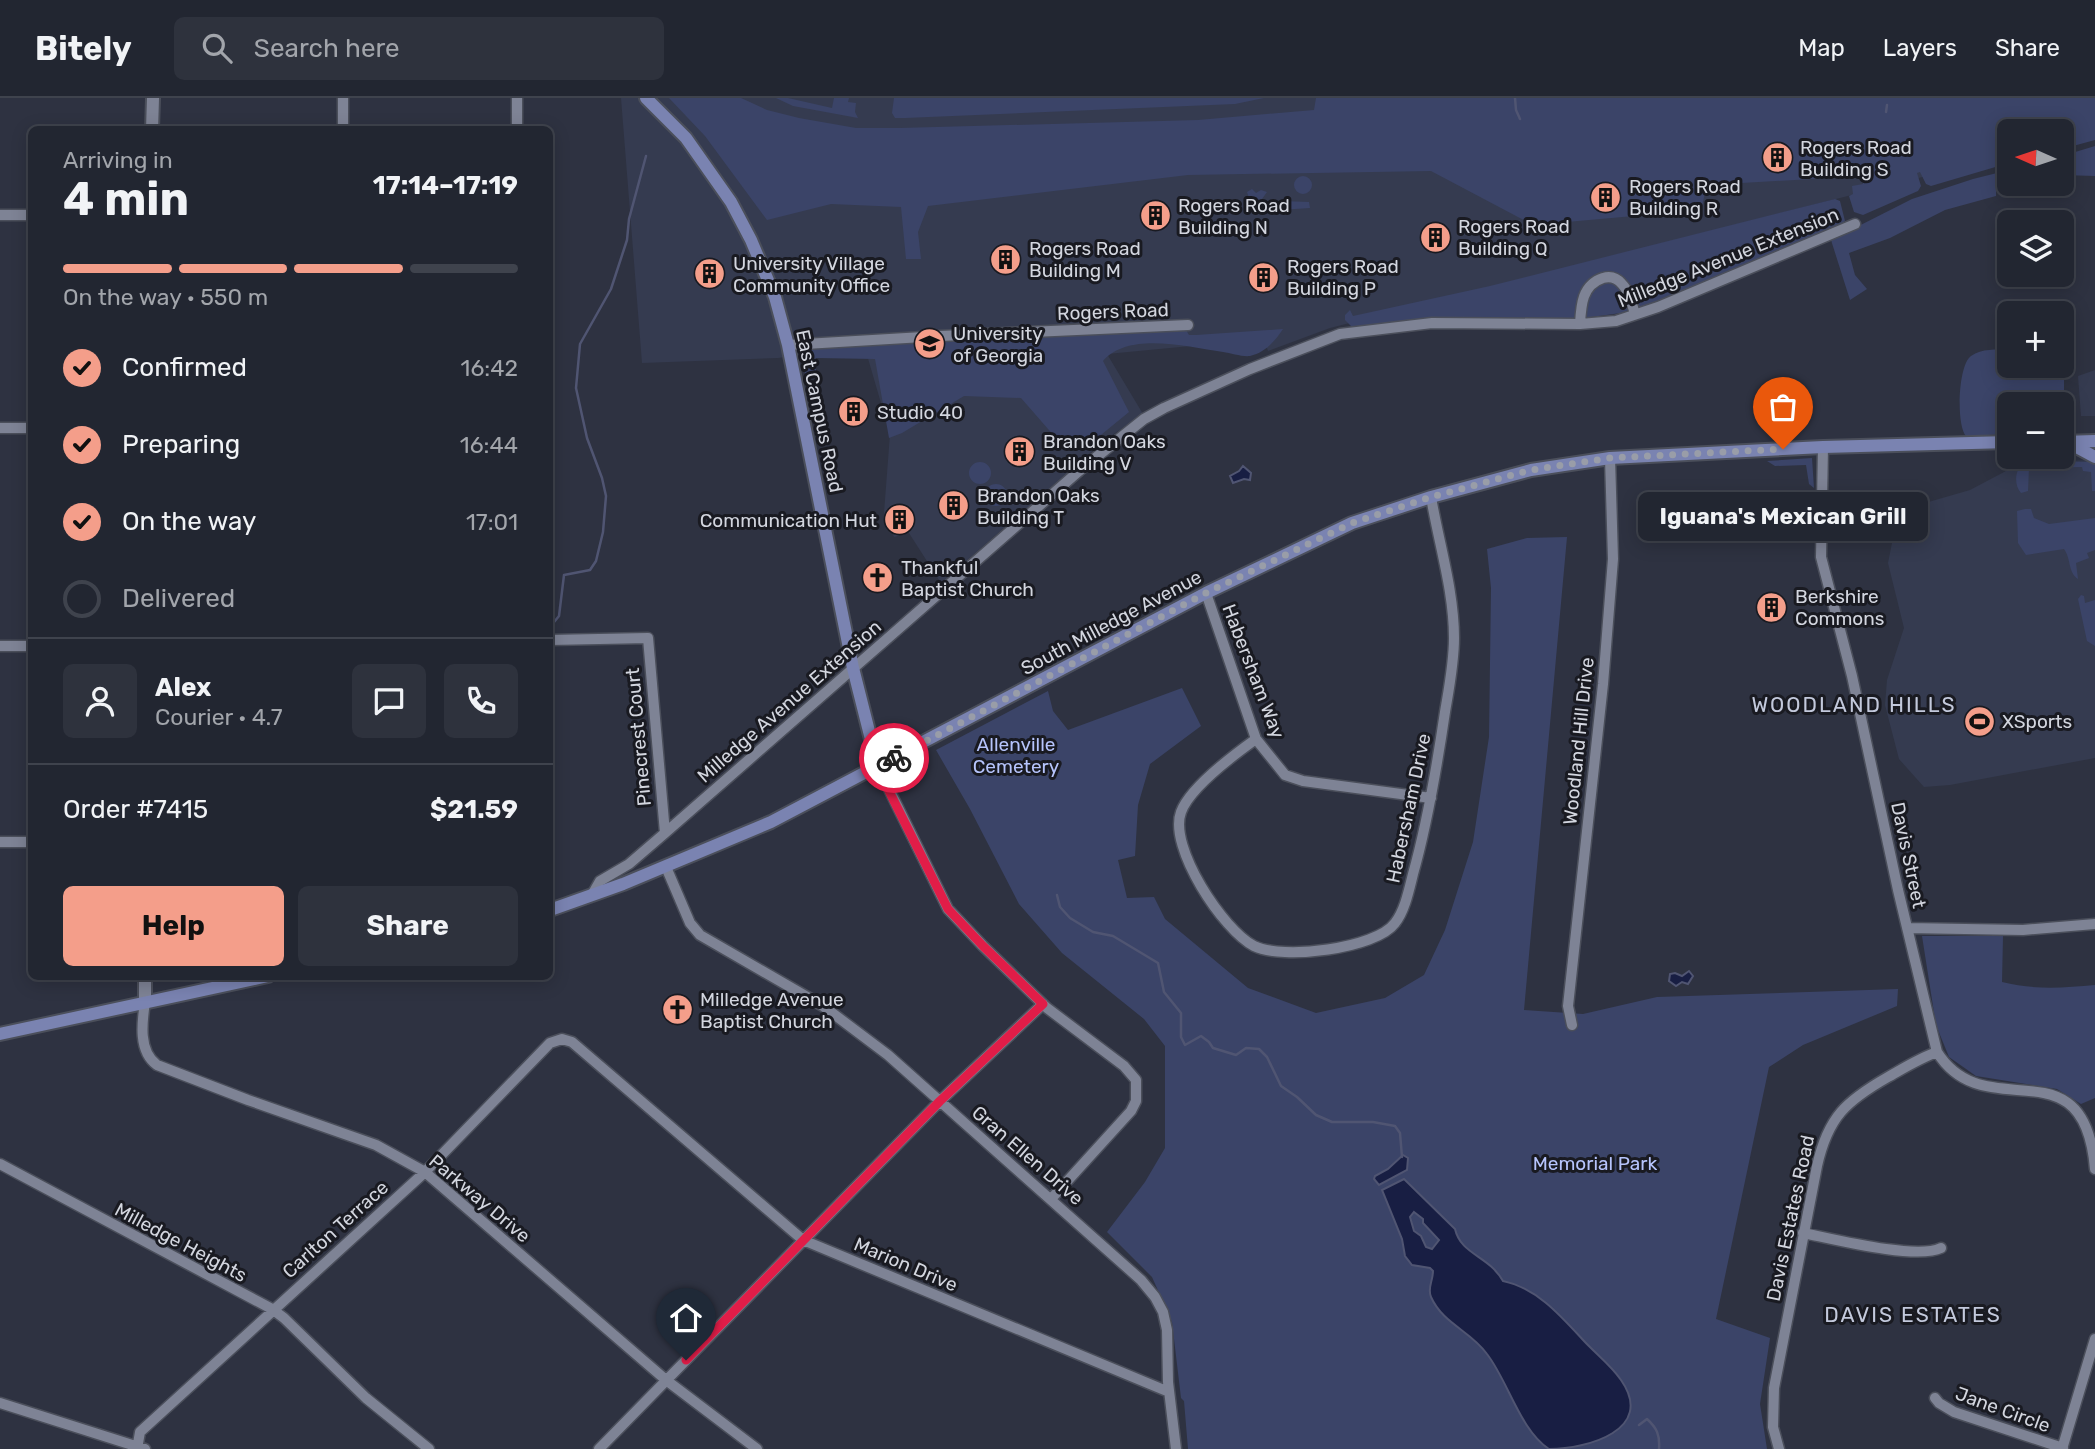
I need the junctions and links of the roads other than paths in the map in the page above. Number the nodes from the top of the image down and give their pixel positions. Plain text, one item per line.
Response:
1 (153, 98) edge
2 (343, 98) edge
3 (517, 98) edge
4 (646, 98) edge
5 (152, 126) edge
6 (343, 126) edge
7 (517, 126) edge
8 (0, 215) edge
9 (28, 215) edge
10 (1855, 224) dead end
11 (1635, 314) junction
12 (1580, 324) junction
13 (1188, 325) dead end
14 (788, 345) junction
15 (0, 428) edge
16 (28, 428) edge
17 (2095, 441) edge
18 (1997, 442) edge
19 (2074, 442) edge
20 (1822, 447) junction
21 (2074, 447) edge
22 (2095, 457) edge
23 (1610, 458) junction
24 (1431, 497) junction
25 (1206, 593) junction
26 (553, 640) edge
27 (0, 646) edge
28 (28, 646) edge
29 (853, 668) junction
30 (1256, 739) junction
31 (877, 767) junction
32 (1431, 798) junction
33 (665, 833) junction
34 (0, 842) edge
35 (28, 842) edge
36 (666, 867) junction
37 (592, 895) junction
38 (553, 909) edge
39 (2095, 924) edge
40 (1907, 928) junction
41 (145, 980) edge
42 (249, 980) edge
43 (145, 1002) junction
44 (1043, 1004) junction
45 (1572, 1025) dead end
46 (0, 1034) edge
47 (562, 1039) joint
48 (1937, 1052) junction
49 (940, 1101) junction
50 (0, 1164) edge
51 (2095, 1169) edge
52 (425, 1172) junction
53 (1051, 1199) junction
54 (1803, 1234) junction
55 (803, 1240) junction
56 (1941, 1248) dead end
57 (272, 1310) junction
58 (2095, 1339) edge
59 (2090, 1371) edge
60 (666, 1380) junction
61 (1169, 1392) junction
62 (1935, 1398) dead end
63 (0, 1403) edge
64 (140, 1448) edge
65 (2063, 1448) edge
66 (429, 1449) edge
67 (599, 1449) edge
68 (757, 1449) edge
69 (1176, 1449) edge
70 (1779, 1449) edge

1 - 5 street
2 - 6 street
3 - 7 street
4 - 14 main road, East Campus Road
8 - 9 street
10 - 11 street, Milledge Avenue Extension
11 - 12 street, Milledge Avenue Extension
11 - 12 street
12 - 29 street, Milledge Avenue Extension
13 - 14 street, Rogers Road
14 - 29 main road, East Campus Road
15 - 16 street
17 - 19 main road
18 - 20 main road, South Milledge Avenue
20 - 23 main road, South Milledge Avenue
20 - 40 street, Davis Street
21 - 22 main road
23 - 24 main road, South Milledge Avenue
23 - 45 street, Woodland Hill Drive
24 - 25 main road, South Milledge Avenue
24 - 32 street, Habersham Drive
25 - 30 street, Habersham Way
25 - 31 main road, South Milledge Avenue
26 - 33 street, Pinecrest Court
27 - 28 street
29 - 31 main road, East Campus Road
29 - 33 street, Milledge Avenue Extension
30 - 32 street, Habersham Way
30 - 32 street, Habersham Drive
31 - 36 main road, South Milledge Avenue
31 - 44 street
33 - 37 street, Milledge Avenue Extension
34 - 35 street
36 - 37 main road, South Milledge Avenue
36 - 49 street, Gran Ellen Drive
37 - 38 main road, South Milledge Avenue
39 - 40 street
40 - 48 street, Davis Street
41 - 43 street
42 - 43 main road
43 - 46 main road
43 - 52 street, Parkway Drive
44 - 49 street
44 - 53 street
47 - 52 street, Carlton Terrace
47 - 55 street, Marion Drive
48 - 51 street
48 - 54 street, Davis Estates Road
49 - 53 street, Gran Ellen Drive
49 - 55 street
50 - 57 street, Milledge Heights
52 - 57 street, Carlton Terrace
52 - 60 street, Parkway Drive
53 - 61 street, Gran Ellen Drive
54 - 56 street
54 - 70 street, Davis Estates Road
55 - 60 street
55 - 61 street, Marion Drive
57 - 64 street, Carlton Terrace
57 - 66 street, Milledge Heights
58 - 59 street
59 - 65 street
60 - 67 street
60 - 68 street, Parkway Drive
61 - 69 street, Gran Ellen Drive
62 - 65 street, Jane Circle
63 - 64 street

